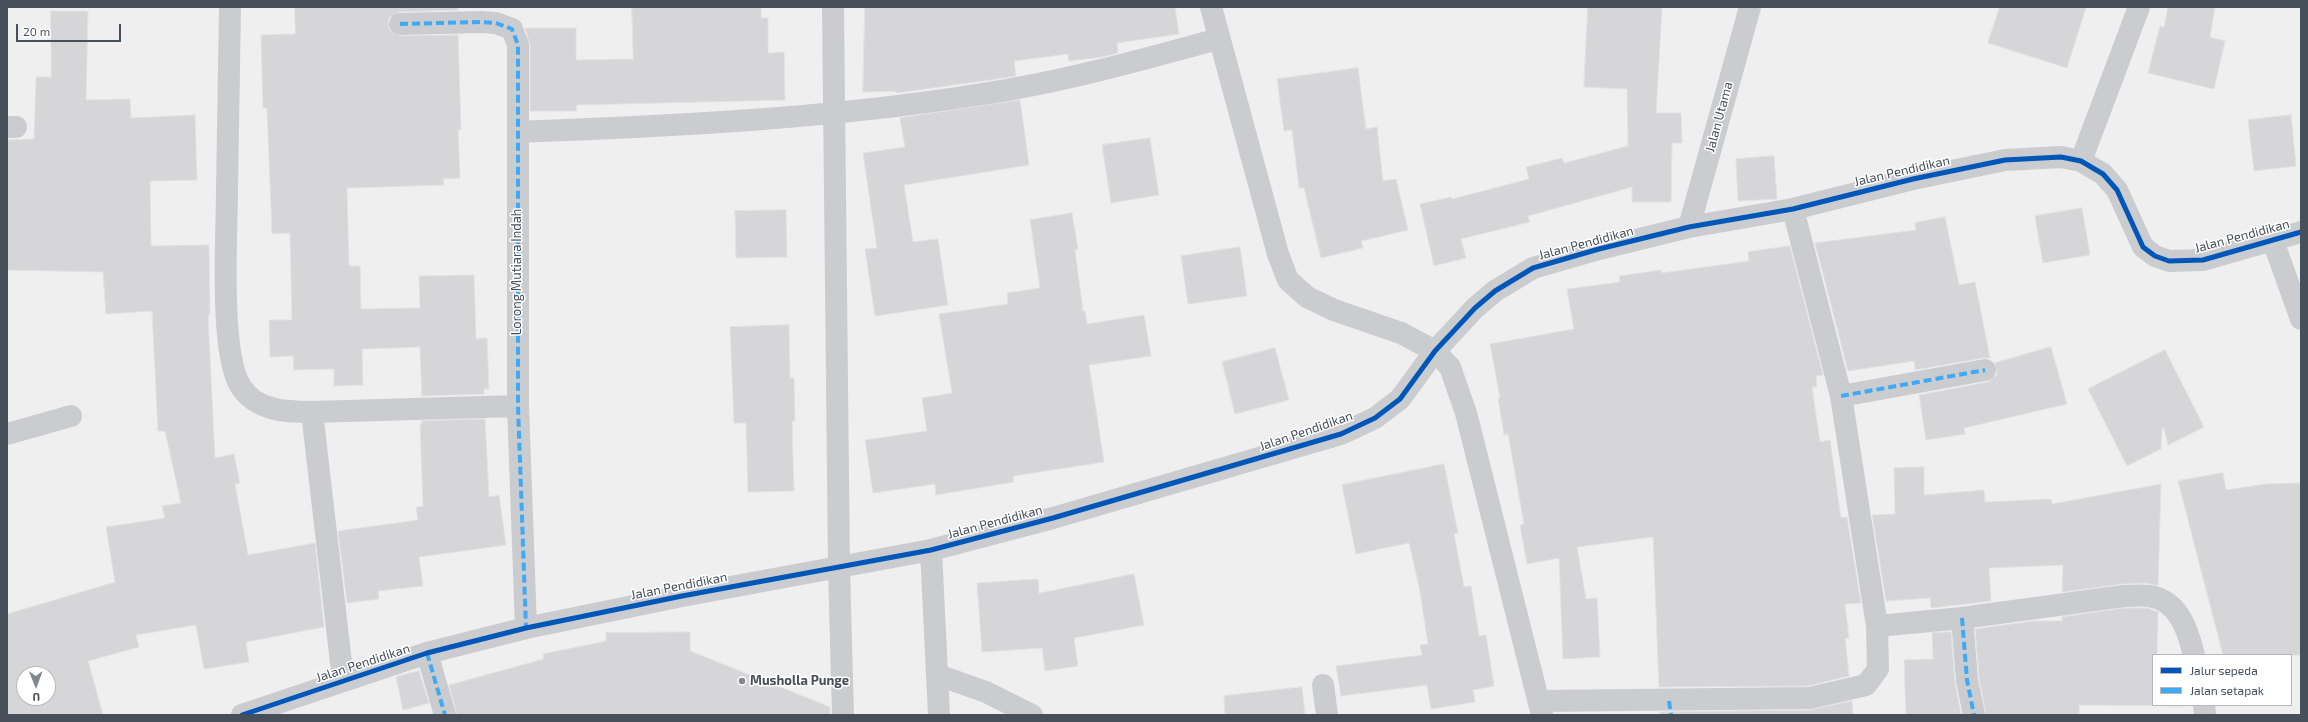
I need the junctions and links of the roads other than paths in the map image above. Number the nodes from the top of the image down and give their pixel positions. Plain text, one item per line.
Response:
1 (230, 7) edge
2 (833, 7) edge
3 (1211, 7) edge
4 (1750, 7) edge
5 (2139, 7) edge
6 (400, 24) dead end
7 (1218, 39) junction
8 (835, 114) junction
9 (518, 132) junction
10 (2081, 161) junction
11 (1793, 209) junction
12 (1689, 227) junction
13 (2301, 232) edge
14 (2273, 241) junction
15 (2301, 319) edge
16 (1435, 351) junction
17 (1985, 370) dead end
18 (1841, 396) junction
19 (518, 406) junction
20 (312, 412) junction
21 (71, 416) dead end
22 (7, 434) edge
23 (931, 550) junction
24 (839, 568) junction
25 (1962, 618) junction
26 (1878, 626) junction
27 (526, 628) junction
28 (427, 653) junction
29 (2194, 654) edge
30 (938, 675) junction
31 (343, 680) junction
32 (1323, 685) dead end
33 (1541, 708) edge
34 (1670, 708) edge
35 (242, 715) edge
36 (445, 715) edge
37 (843, 715) edge
38 (939, 715) edge
39 (1032, 715) edge
40 (1327, 715) edge
41 (1974, 715) edge

1 - 20 street
2 - 8 street
3 - 7 street
4 - 12 street, Jalan Utama
5 - 10 street
6 - 9 street, Lorong Mutiara Indah
7 - 8 street
7 - 16 street
8 - 9 street
8 - 24 street
9 - 19 street, Lorong Mutiara Indah
10 - 11 street, Jalan Pendidikan
10 - 14 street, Jalan Pendidikan
11 - 12 street, Jalan Pendidikan
11 - 18 street
12 - 16 street, Jalan Pendidikan
13 - 14 street, Jalan Pendidikan
14 - 15 street
16 - 23 street, Jalan Pendidikan
16 - 33 street
17 - 18 street
18 - 26 street
19 - 20 street
19 - 27 street, Lorong Mutiara Indah
20 - 31 street
21 - 22 street
23 - 24 street, Jalan Pendidikan
23 - 30 street
24 - 27 street, Jalan Pendidikan
24 - 37 street
25 - 26 street
25 - 29 street
25 - 41 street
26 - 34 street
27 - 28 street, Jalan Pendidikan
28 - 31 street, Jalan Pendidikan
28 - 36 street
30 - 38 street
30 - 39 street
31 - 35 street, Jalan Pendidikan
32 - 40 street
33 - 34 street

